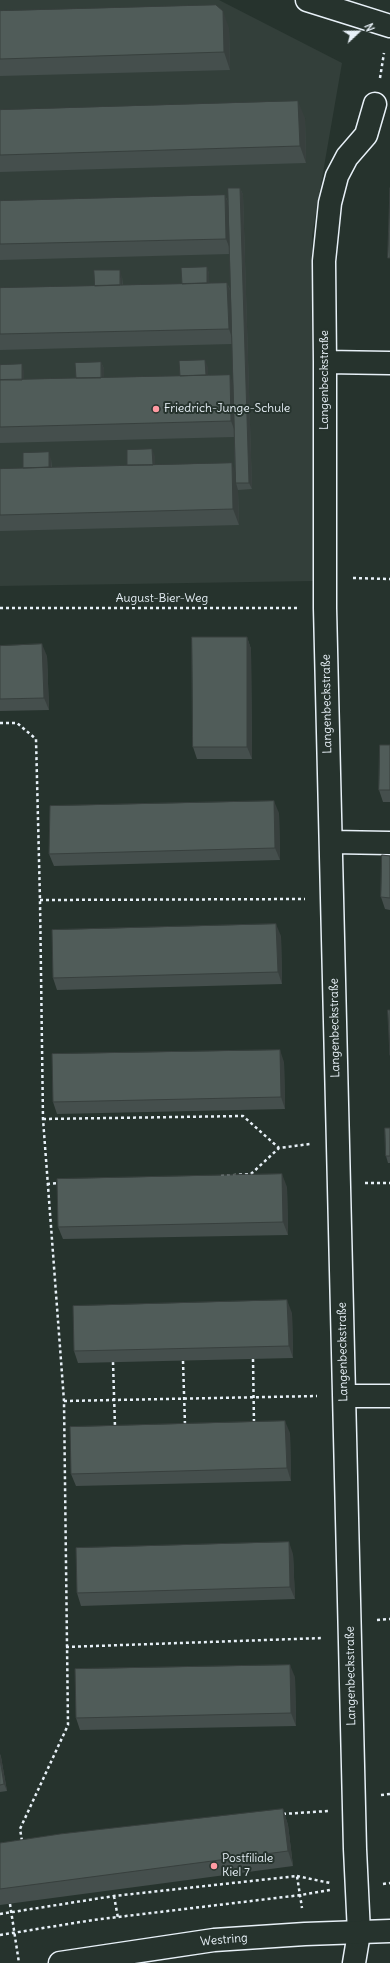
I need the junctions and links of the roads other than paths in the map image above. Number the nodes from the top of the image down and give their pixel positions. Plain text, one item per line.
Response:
1 (307, 0) edge
2 (389, 25) edge
3 (375, 104) road end
4 (326, 362) junction
5 (390, 363) edge
6 (331, 842) junction
7 (390, 843) edge
8 (344, 1396) junction
9 (390, 1396) edge
10 (390, 1931) edge
11 (359, 1933) junction
12 (60, 1963) edge
13 (354, 1963) edge

1 - 2 street
3 - 4 street, Langenbeckstraße
4 - 5 street
4 - 6 street, Langenbeckstraße
6 - 7 street
6 - 8 street, Langenbeckstraße
8 - 9 street
8 - 11 street, Langenbeckstraße
10 - 11 street, Westring
11 - 12 street, Westring
11 - 13 street, Langenbeckstraße

